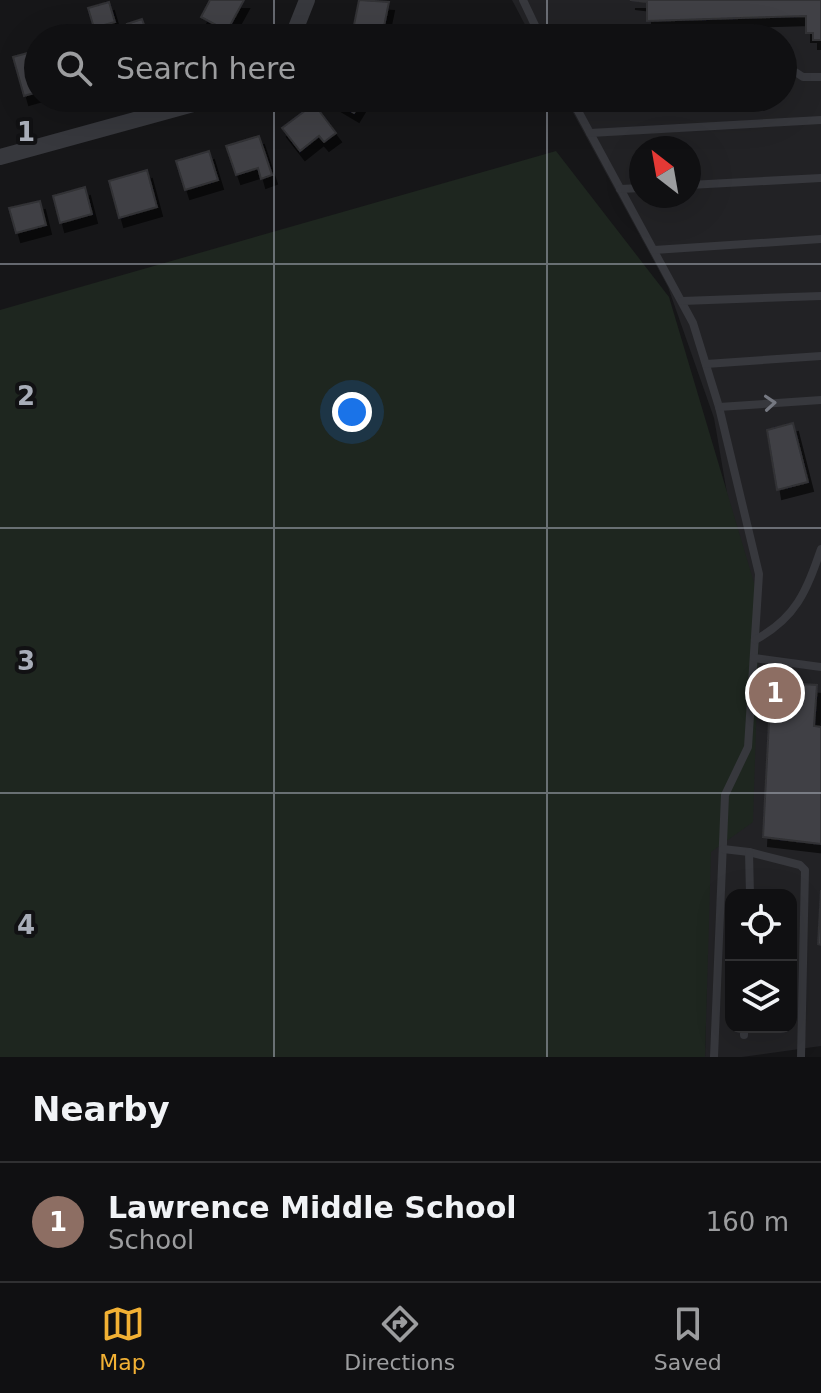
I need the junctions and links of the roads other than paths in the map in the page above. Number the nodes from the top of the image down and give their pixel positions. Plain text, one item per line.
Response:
1 (307, 0) edge
2 (523, 0) edge
3 (298, 24) edge
4 (534, 24) edge
5 (797, 73) edge
6 (821, 77) edge
7 (164, 112) edge
8 (579, 112) edge
9 (821, 120) edge
10 (590, 133) junction
11 (0, 157) edge
12 (821, 178) edge
13 (701, 184) edge
14 (620, 189) junction
15 (629, 189) edge
16 (821, 239) edge
17 (654, 250) junction
18 (821, 296) edge
19 (682, 301) junction
20 (821, 356) edge
21 (706, 364) junction
22 (821, 400) edge
23 (719, 407) junction
24 (821, 549) edge
25 (755, 640) junction
26 (754, 658) junction
27 (821, 667) edge
28 (723, 849) junction
29 (749, 852) junction
30 (750, 889) edge
31 (714, 1057) edge
32 (801, 1057) edge

1 - 3 street
2 - 4 lane
5 - 6 lane
7 - 11 street
8 - 10 lane
9 - 10 lane
10 - 14 lane
12 - 13 lane
14 - 15 lane
14 - 17 lane
16 - 17 lane
17 - 19 lane
18 - 19 lane
19 - 21 lane
20 - 21 lane
21 - 23 lane
23 -> 22 lane
23 - 25 lane
24 - 25 lane
25 - 26 lane
26 - 27 lane
26 - 28 lane
28 - 29 lane
28 - 31 lane
29 - 30 lane
29 - 32 lane

